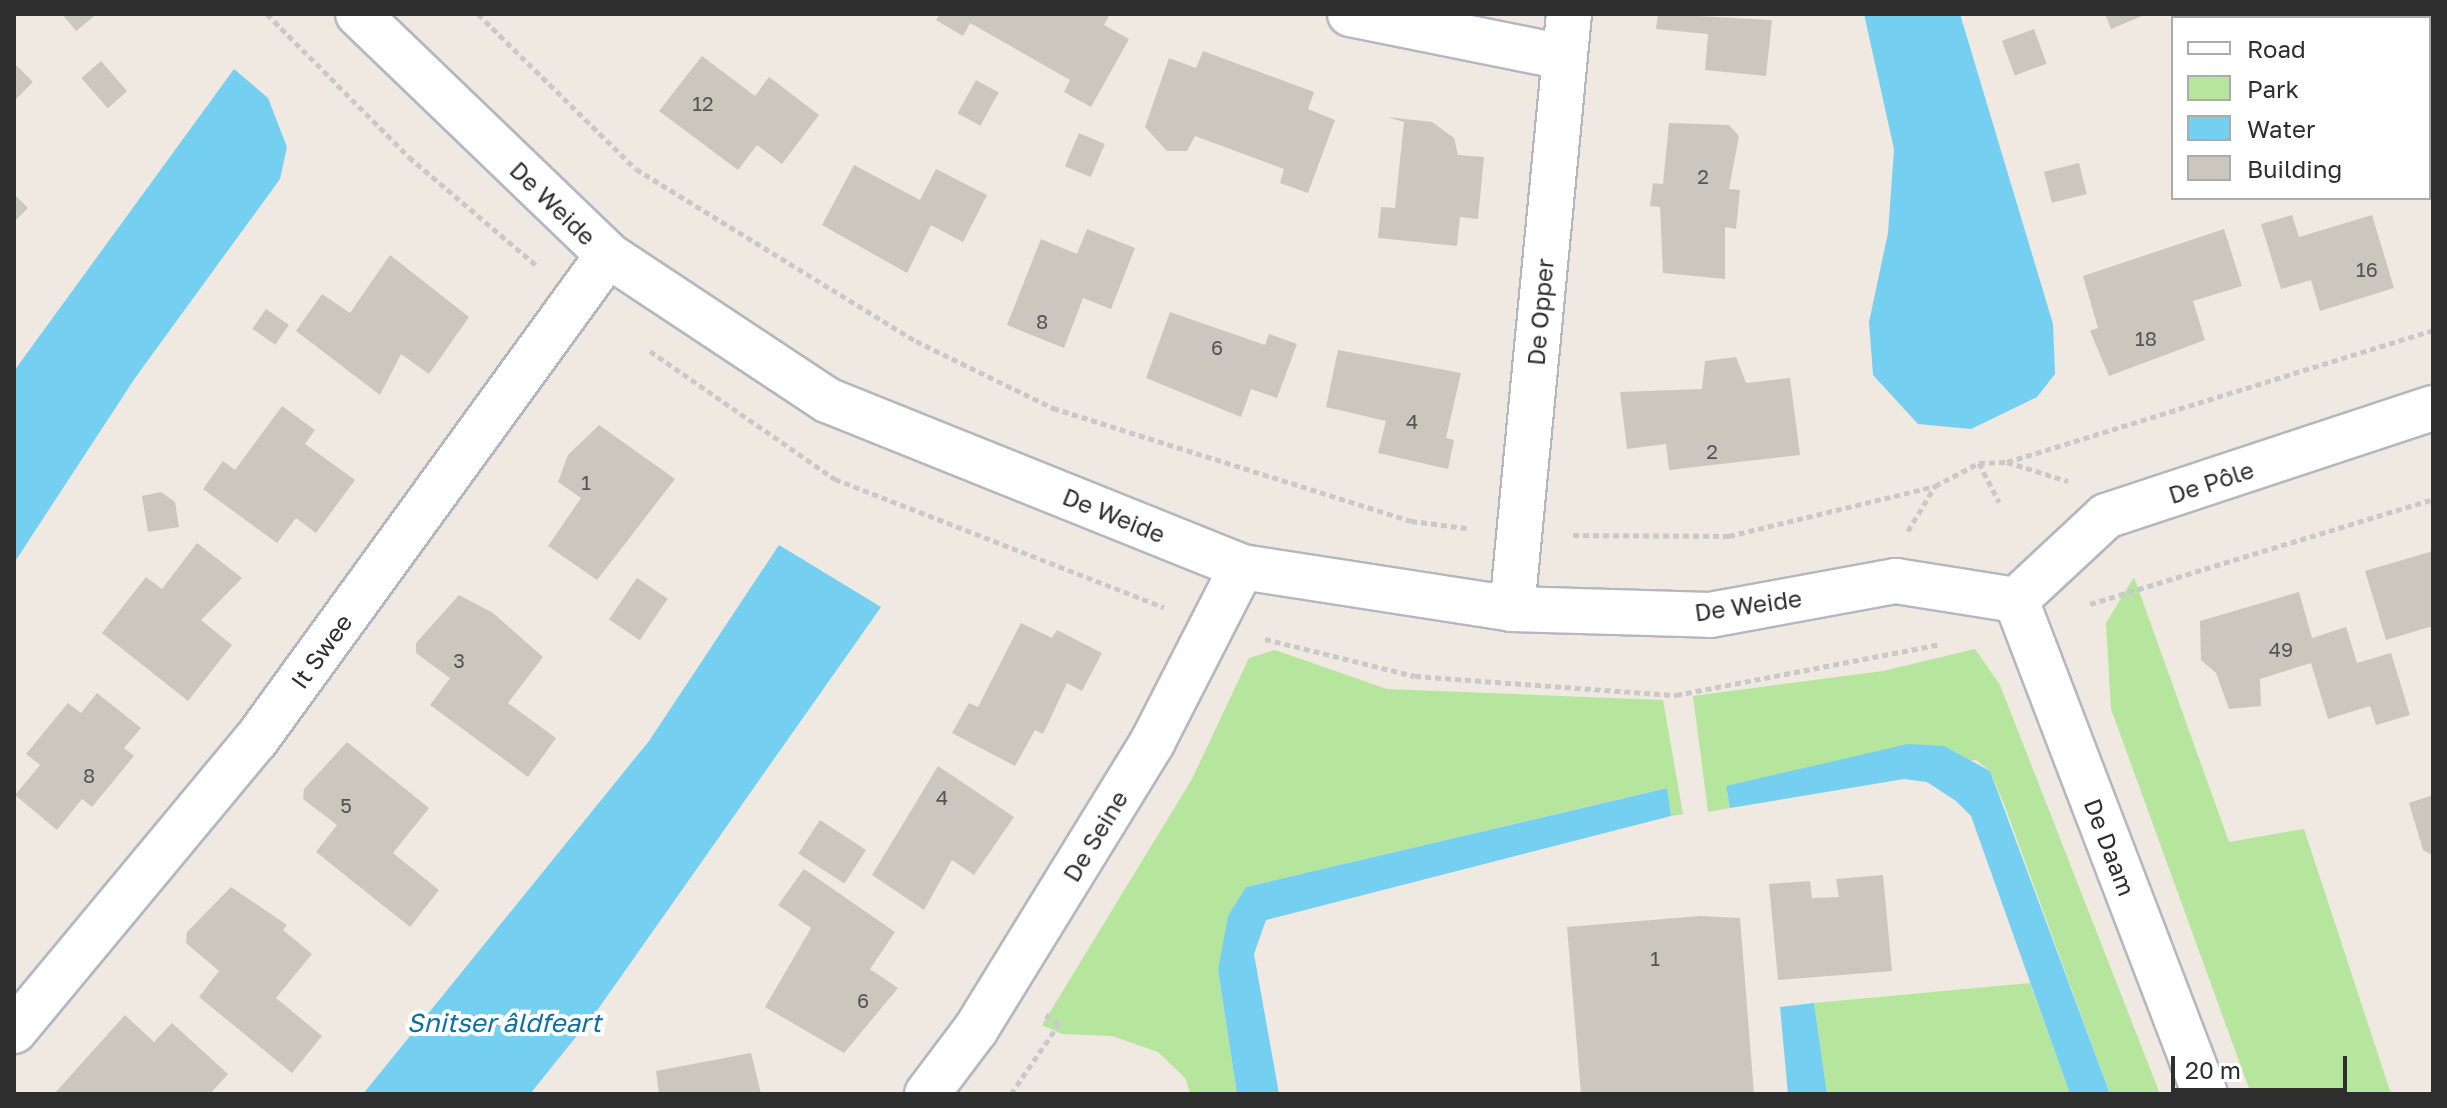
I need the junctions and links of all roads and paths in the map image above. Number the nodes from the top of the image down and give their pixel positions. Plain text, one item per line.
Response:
1 (358, 14) edge
2 (478, 14) edge
3 (1350, 14) edge
4 (1569, 14) edge
5 (1564, 57) junction
6 (608, 255) junction
7 (2433, 330) edge
8 (2433, 408) edge
9 (2007, 462) junction
10 (1979, 463) junction
11 (1935, 486) junction
12 (2433, 499) edge
13 (1999, 502) dead end
14 (2150, 502) junction
15 (1519, 534) junction
16 (1242, 567) junction
17 (1852, 589) junction
18 (2016, 600) junction
19 (1512, 609) junction
20 (14, 1031) edge
21 (927, 1094) edge
22 (2205, 1094) edge

1 - 6 street, De Weide
2 - 15 path
3 - 5 street
4 - 5 street, De Opper
5 - 15 street, De Opper
6 - 16 street, De Weide
6 - 20 street, It Swee
7 - 9 path
8 - 14 street, De Pôle
9 - 10 path
9 - 14 path
10 - 11 path
10 - 13 path
11 - 15 path
11 - 17 path
12 - 18 path
14 - 18 street, De Pôle
15 - 19 street, De Opper
16 - 19 street, De Weide
16 - 21 street, De Seine
17 - 18 street, De Weide
17 - 19 street, De Weide
18 - 22 street, De Daam

